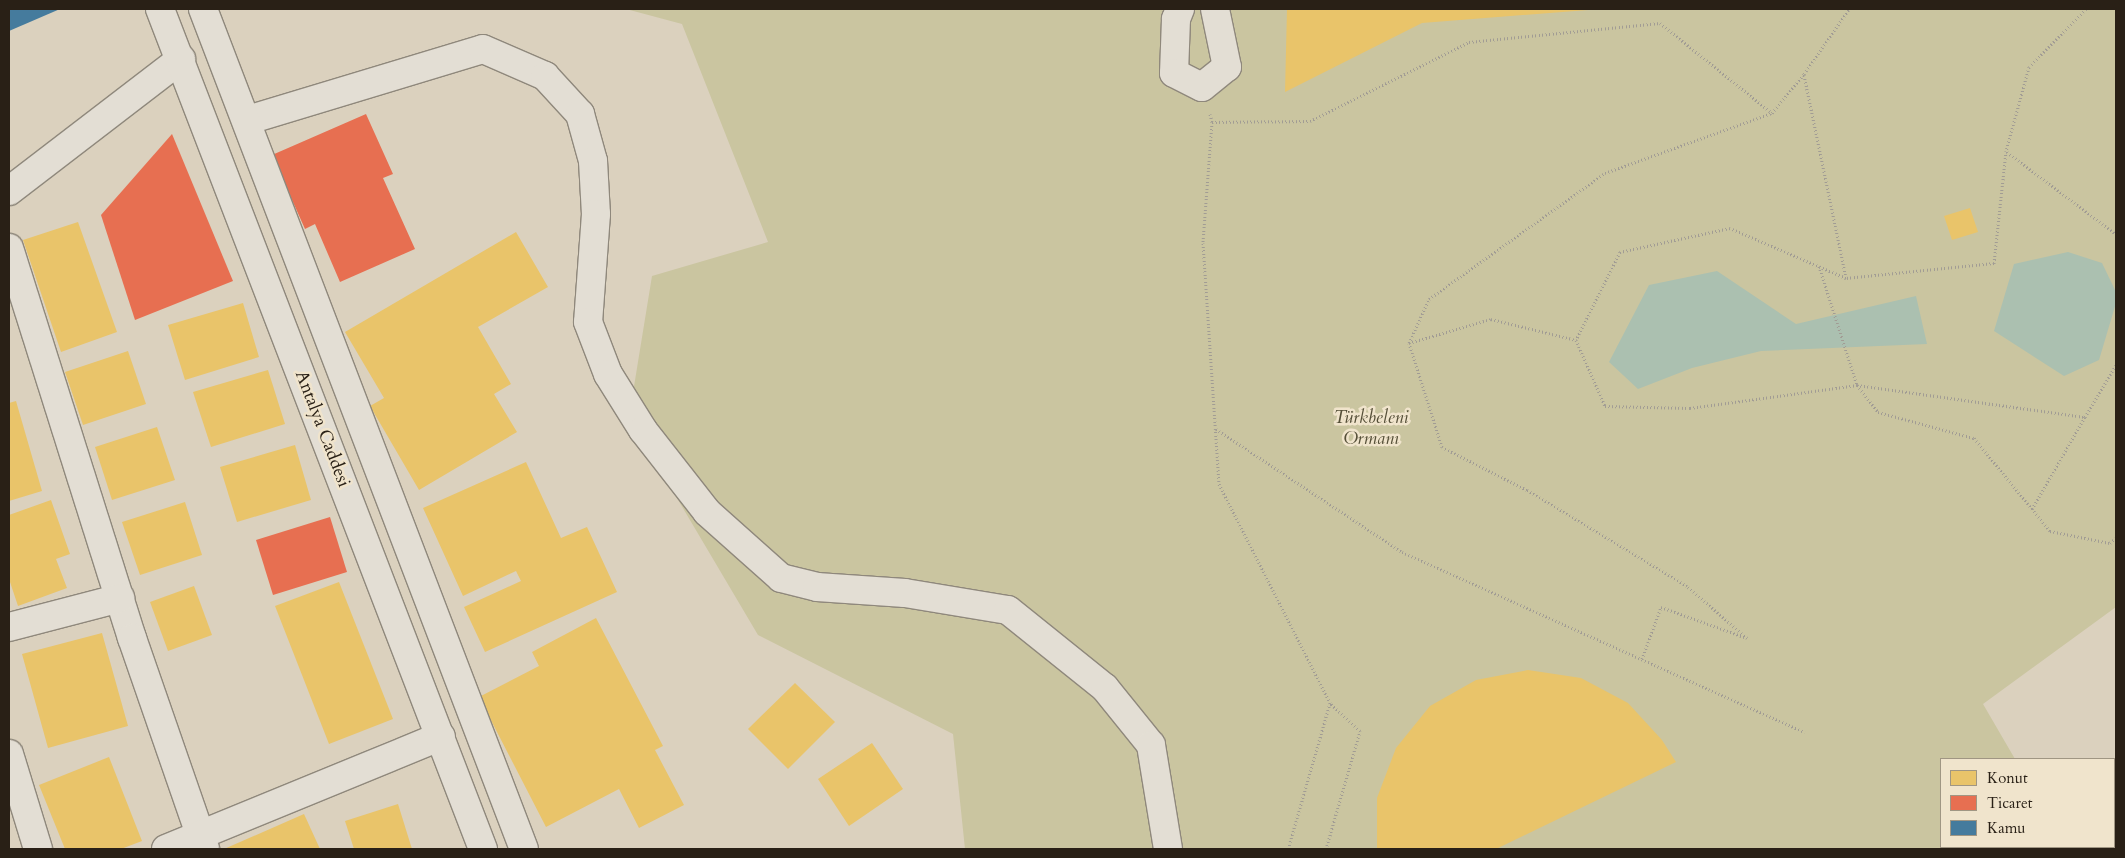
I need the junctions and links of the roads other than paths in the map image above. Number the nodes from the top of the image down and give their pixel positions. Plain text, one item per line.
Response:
1 (160, 9) edge
2 (203, 9) edge
3 (1180, 9) edge
4 (1215, 9) edge
5 (181, 59) junction
6 (248, 120) junction
7 (9, 191) edge
8 (9, 248) edge
9 (120, 598) junction
10 (9, 626) edge
11 (441, 736) junction
12 (9, 754) edge
13 (202, 841) edge
14 (38, 849) edge
15 (166, 849) edge
16 (483, 849) edge
17 (524, 849) edge
18 (1168, 849) edge

1 - 5 street, Antalya Caddesi
2 - 6 street
3 - 4 street
5 - 7 street
5 - 11 street, Antalya Caddesi
6 - 17 street
6 - 18 street
8 - 9 street
9 - 10 street
9 - 13 street
11 - 13 street
11 - 16 street, Antalya Caddesi
12 - 14 street
13 - 15 street

